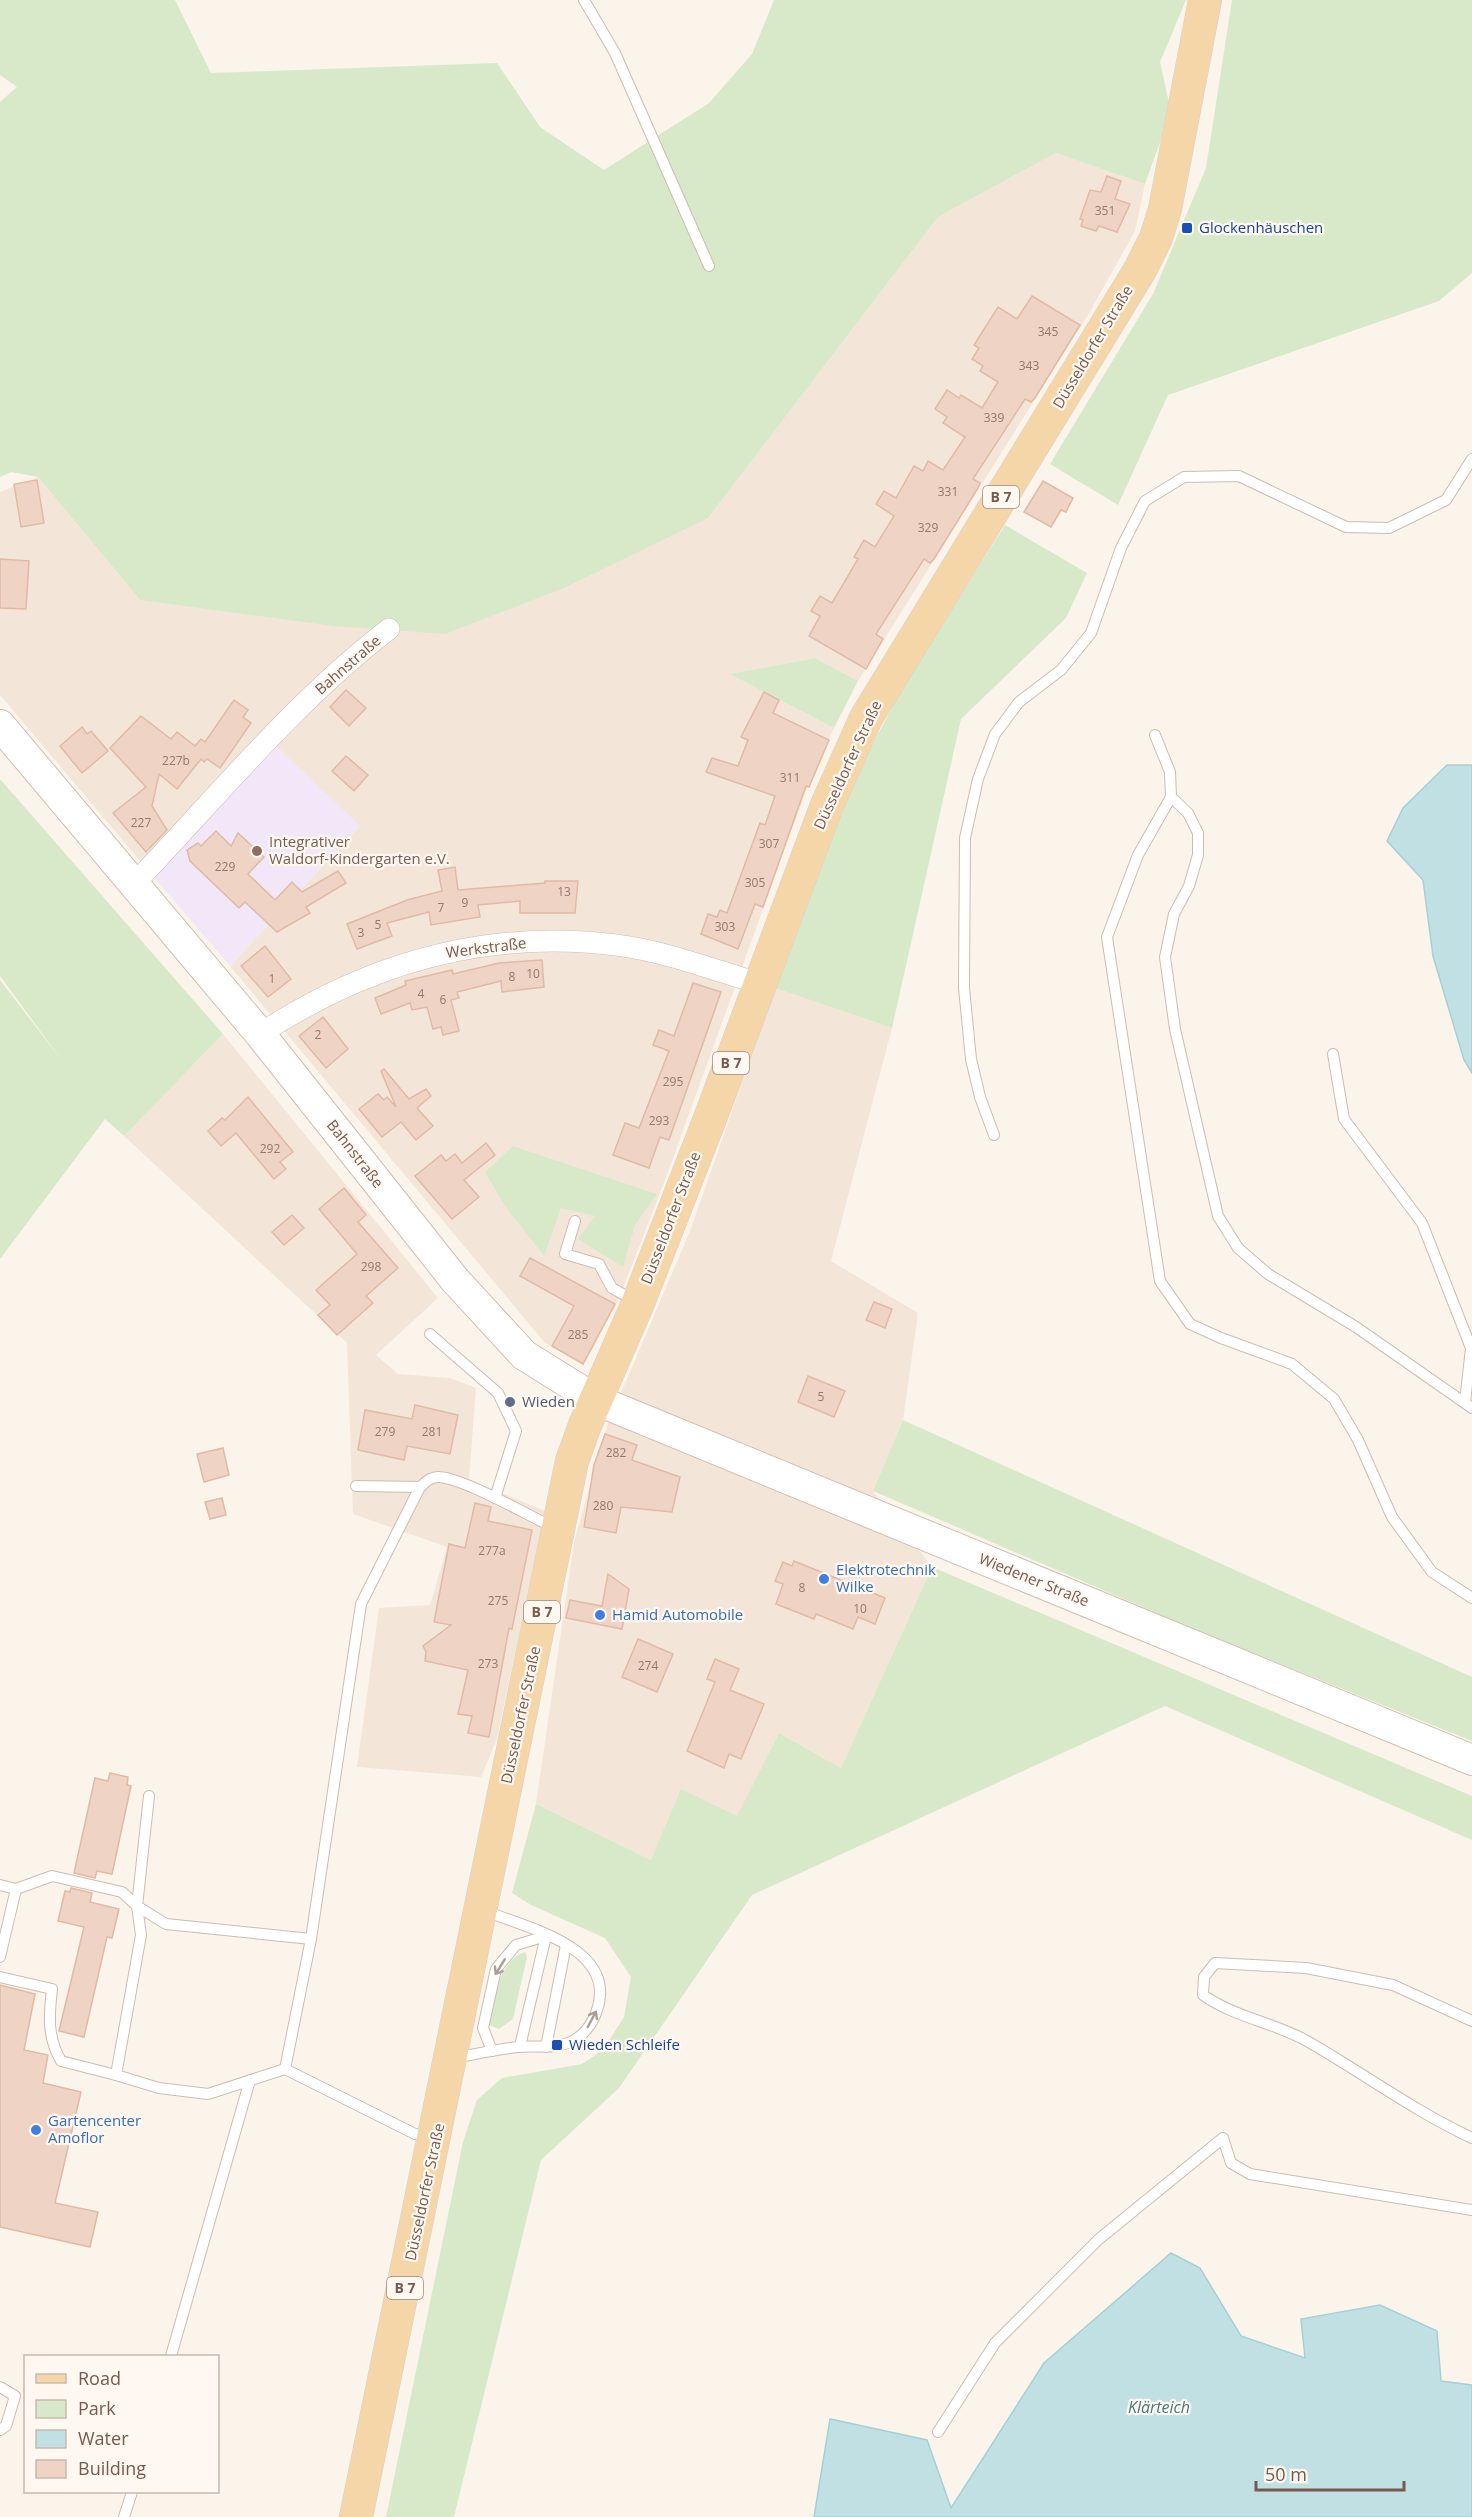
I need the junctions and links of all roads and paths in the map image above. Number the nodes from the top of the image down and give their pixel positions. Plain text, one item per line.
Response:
1 (584, 0) edge
2 (1205, 0) edge
3 (709, 266) dead end
4 (1472, 459) edge
5 (390, 629) dead end
6 (0, 725) edge
7 (1155, 735) dead end
8 (1171, 797) junction
9 (134, 884) junction
10 (761, 984) junction
11 (260, 1034) junction
12 (1333, 1054) dead end
13 (994, 1135) dead end
14 (575, 1221) dead end
15 (638, 1303) junction
16 (430, 1334) dead end
17 (596, 1400) junction
18 (1469, 1405) edge
19 (356, 1486) dead end
20 (420, 1487) junction
21 (495, 1498) junction
22 (557, 1529) junction
23 (1472, 1598) edge
24 (1472, 1760) edge
25 (149, 1796) dead end
26 (0, 1885) edge
27 (16, 1888) junction
28 (137, 1906) junction
29 (481, 1910) junction
30 (546, 1936) junction
31 (310, 1939) junction
32 (566, 1945) junction
33 (0, 1958) edge
34 (0, 1977) edge
35 (1472, 2021) edge
36 (520, 2046) junction
37 (546, 2047) junction
38 (492, 2051) junction
39 (452, 2058) junction
40 (285, 2069) junction
41 (116, 2075) junction
42 (250, 2080) junction
43 (436, 2138) junction
44 (1472, 2138) edge
45 (1472, 2210) edge
46 (171, 2355) edge
47 (0, 2387) edge
48 (20, 2395) edge
49 (0, 2430) edge
50 (938, 2432) dead end
51 (132, 2493) edge
52 (124, 2517) edge
53 (356, 2517) edge

1 - 3 lane
2 - 10 main road, Düsseldorfer Straße / B 7
4 - 13 lane
5 - 9 street, Bahnstraße
6 - 9 main road, Bahnstraße
7 - 8 lane
8 - 18 lane
8 - 23 lane
9 - 11 main road, Bahnstraße
10 - 11 street, Werkstraße
10 - 15 main road, Düsseldorfer Straße / B 7
11 - 17 main road, Bahnstraße
12 - 18 lane
14 - 15 lane
15 - 17 main road, Düsseldorfer Straße / B 7
16 - 21 lane
17 - 22 main road, Düsseldorfer Straße / B 7
17 - 24 main road, Wiedener Straße
19 - 20 lane
20 - 21 lane
20 - 31 lane
21 - 22 lane
22 - 29 main road, Düsseldorfer Straße / B 7
25 - 28 lane
26 - 27 lane
27 - 28 lane
27 - 33 lane
28 - 31 lane
28 - 41 lane
29 - 30 lane
29 - 39 main road, Düsseldorfer Straße / B 7
30 - 32 lane
30 - 36 lane
30 -> 38 lane
31 - 40 lane
32 - 37 lane
37 -> 32 lane
34 - 41 lane
35 - 44 lane
36 - 37 lane
36 - 38 lane
38 - 39 lane
39 - 43 main road, Düsseldorfer Straße / B 7
40 - 42 lane
40 - 43 lane
41 - 42 lane
42 - 46 lane
43 - 53 main road, Düsseldorfer Straße / B 7
45 - 50 lane
47 - 48 lane
48 - 49 lane
51 - 52 lane

